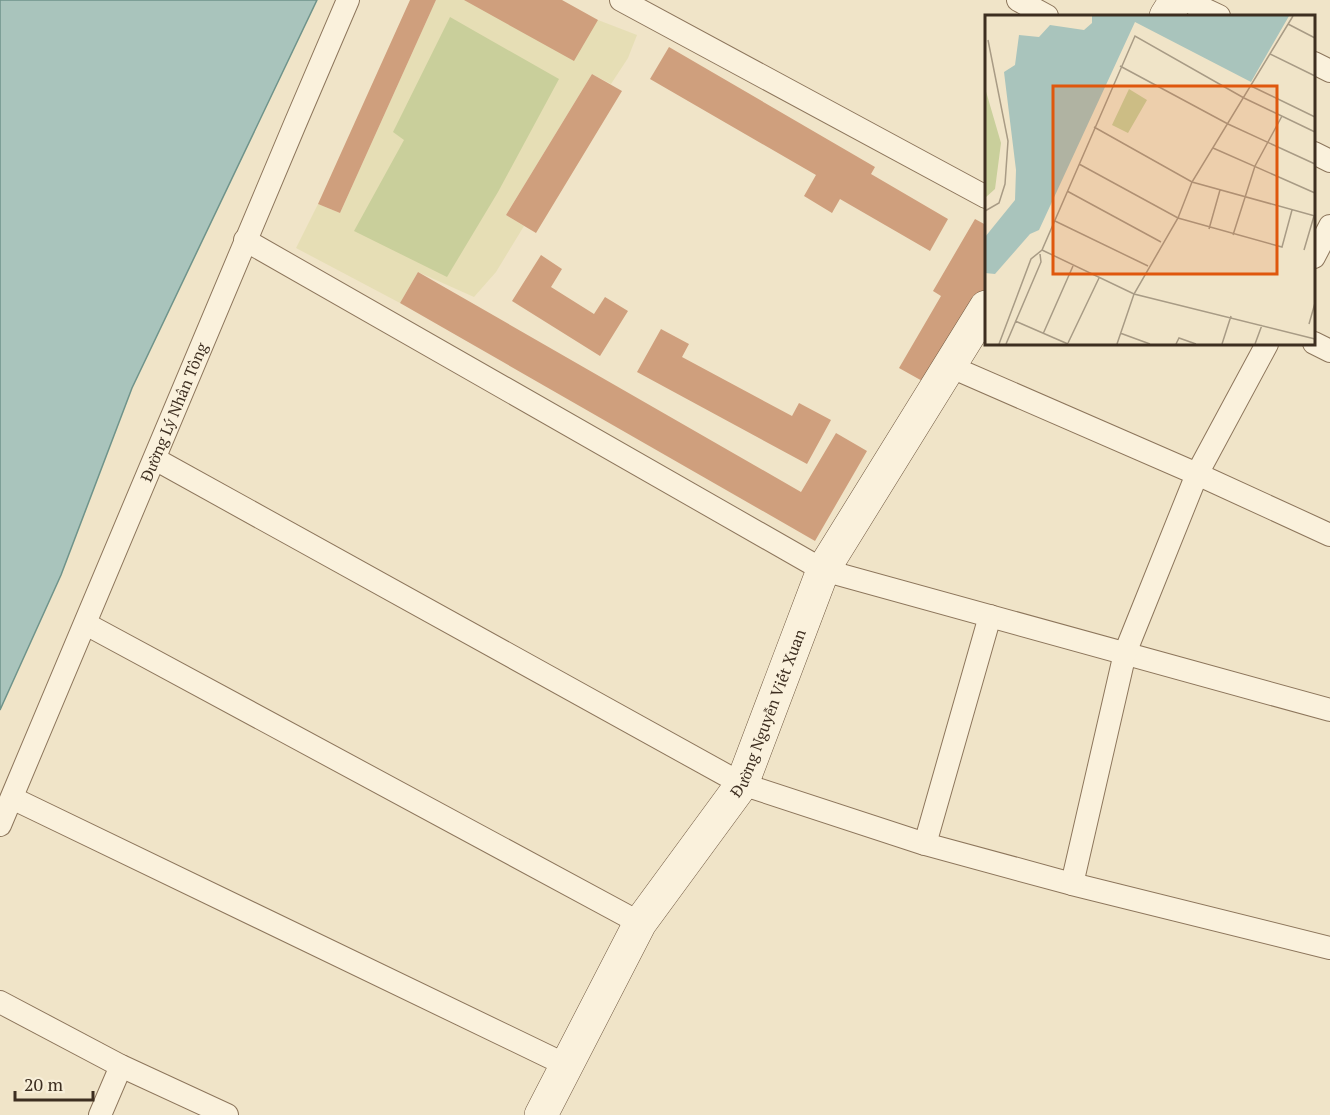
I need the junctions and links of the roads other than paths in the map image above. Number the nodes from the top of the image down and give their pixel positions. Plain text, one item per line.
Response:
1 (348, 0) edge
2 (621, 0) edge
3 (1018, 0) edge
4 (1176, 0) edge
5 (1185, 0) edge
6 (1045, 15) edge
7 (1167, 15) edge
8 (1217, 15) edge
9 (1315, 64) edge
10 (1330, 71) edge
11 (1315, 154) edge
12 (1330, 161) edge
13 (985, 196) edge
14 (1330, 226) edge
15 (245, 240) junction
16 (1315, 255) edge
17 (985, 310) edge
18 (1315, 344) edge
19 (1267, 345) edge
20 (1330, 351) edge
21 (950, 366) junction
22 (155, 459) junction
23 (1197, 474) junction
24 (1330, 536) edge
25 (823, 570) junction
26 (990, 616) junction
27 (86, 624) junction
28 (1125, 653) junction
29 (1330, 710) edge
30 (742, 784) junction
31 (12, 798) junction
32 (0, 825) edge
33 (924, 844) junction
34 (1072, 884) junction
35 (640, 923) junction
36 (1330, 948) edge
37 (0, 1002) edge
38 (566, 1065) junction
39 (121, 1066) junction
40 (100, 1115) edge
41 (227, 1115) edge
42 (541, 1115) edge

1 - 15 street, Đường Lý Nhân Tông
2 - 13 street
3 - 6 street
4 - 7 street
5 - 8 street
9 - 10 street
11 - 12 street
14 - 16 street
15 - 22 street, Đường Lý Nhân Tông
15 - 25 street
17 - 21 street, Đường Nguyễn Viết Xuan
18 - 20 street
19 - 23 street
21 - 23 street
21 - 25 street, Đường Nguyễn Viết Xuan
22 - 27 street, Đường Lý Nhân Tông
22 - 30 street
23 - 24 street
23 - 28 street
25 - 26 street
25 - 30 street, Đường Nguyễn Viết Xuan
26 - 28 street
26 - 33 street
27 - 31 street, Đường Lý Nhân Tông
27 - 35 street
28 - 29 street
28 - 34 street
30 - 33 street
30 - 35 street, Đường Nguyễn Viết Xuan
31 - 32 street, Đường Lý Nhân Tông
31 - 38 street
33 - 34 street
34 - 36 street
35 - 38 street, Đường Nguyễn Viết Xuan
37 - 39 street
38 - 42 street, Đường Nguyễn Viết Xuan
39 - 40 street
39 - 41 street

